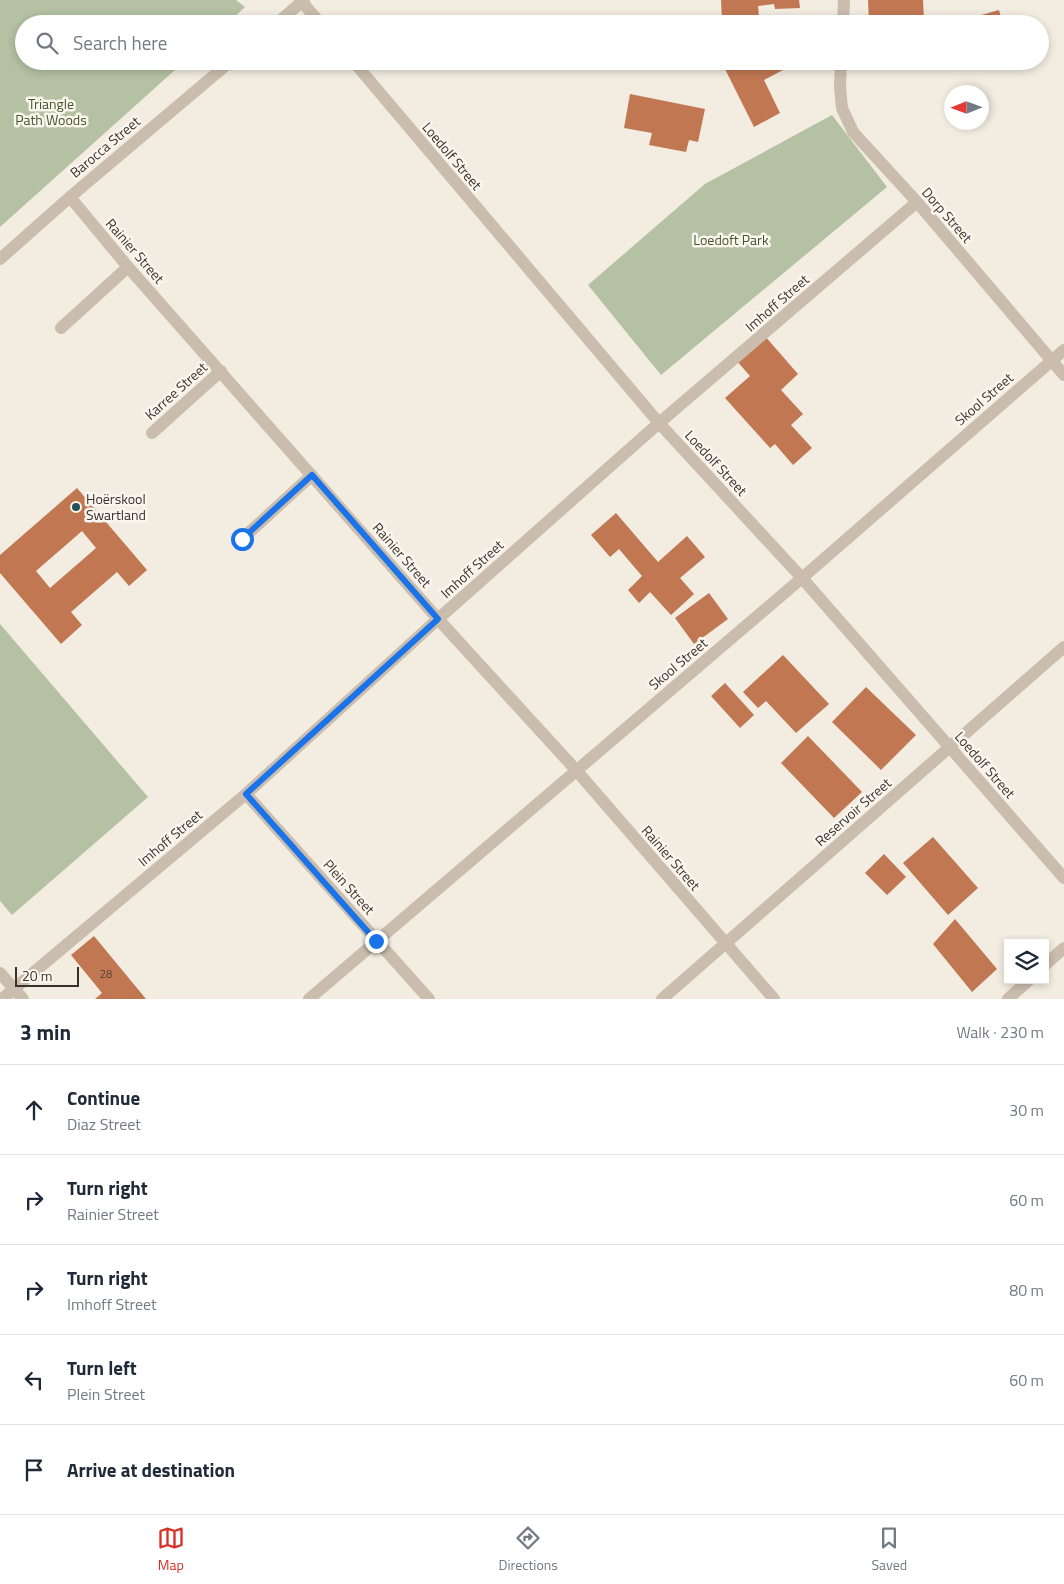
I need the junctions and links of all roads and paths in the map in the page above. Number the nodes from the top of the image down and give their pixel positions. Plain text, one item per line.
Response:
1 (844, 0) edge
2 (303, 1) edge
3 (287, 15) edge
4 (314, 15) edge
5 (843, 15) edge
6 (221, 70) edge
7 (360, 70) edge
8 (841, 70) edge
9 (70, 197) junction
10 (917, 202) junction
11 (0, 259) edge
12 (128, 267) junction
13 (61, 328) dead end
14 (1064, 350) edge
15 (1051, 361) junction
16 (221, 371) junction
17 (1064, 375) edge
18 (659, 423) junction
19 (152, 433) dead end
20 (312, 475) junction
21 (242, 539) dead end
22 (802, 578) junction
23 (438, 619) junction
24 (1064, 647) edge
25 (949, 747) junction
26 (576, 770) junction
27 (246, 794) junction
28 (1064, 878) edge
29 (376, 941) junction
30 (725, 944) junction
31 (1064, 948) edge
32 (1049, 961) edge
33 (0, 973) edge
34 (1025, 984) edge
35 (14, 988) junction
36 (2, 999) edge
37 (23, 999) edge
38 (309, 999) edge
39 (429, 999) edge
40 (662, 999) edge
41 (774, 999) edge
42 (1008, 999) edge

1 - 5 street
2 - 3 street
2 - 4 street
6 - 9 street, Barocca Street
7 - 18 street, Loedolf Street
8 - 10 street, Dorp Street
9 - 11 street, Barocca Street
9 - 12 street, Rainier Street
10 - 15 street, Dorp Street
10 - 18 street, Imhoff Street
12 - 13 street
12 - 16 street, Rainier Street
14 - 15 street, Skool Street
15 - 17 street, Dorp Street
15 - 22 street, Skool Street
16 - 19 street, Karree Street
16 - 20 street, Rainier Street
18 - 22 street, Loedolf Street
18 - 23 street, Imhoff Street
20 - 21 street
20 - 23 street, Rainier Street
22 - 25 street, Loedolf Street
22 - 26 street, Skool Street
23 - 26 street, Rainier Street
23 - 27 street, Imhoff Street
24 - 25 street, Reservoir Street
25 - 28 street, Loedolf Street
25 - 30 street, Reservoir Street
26 - 29 street, Skool Street
26 - 30 street, Rainier Street
27 - 29 street, Plein Street
27 - 35 street, Imhoff Street
29 - 38 street, Skool Street
29 - 39 street, Plein Street
30 - 40 street, Reservoir Street
30 - 41 street, Rainier Street
31 - 32 street
33 - 35 street
34 - 42 street
35 - 36 street, Imhoff Street
35 - 37 street

